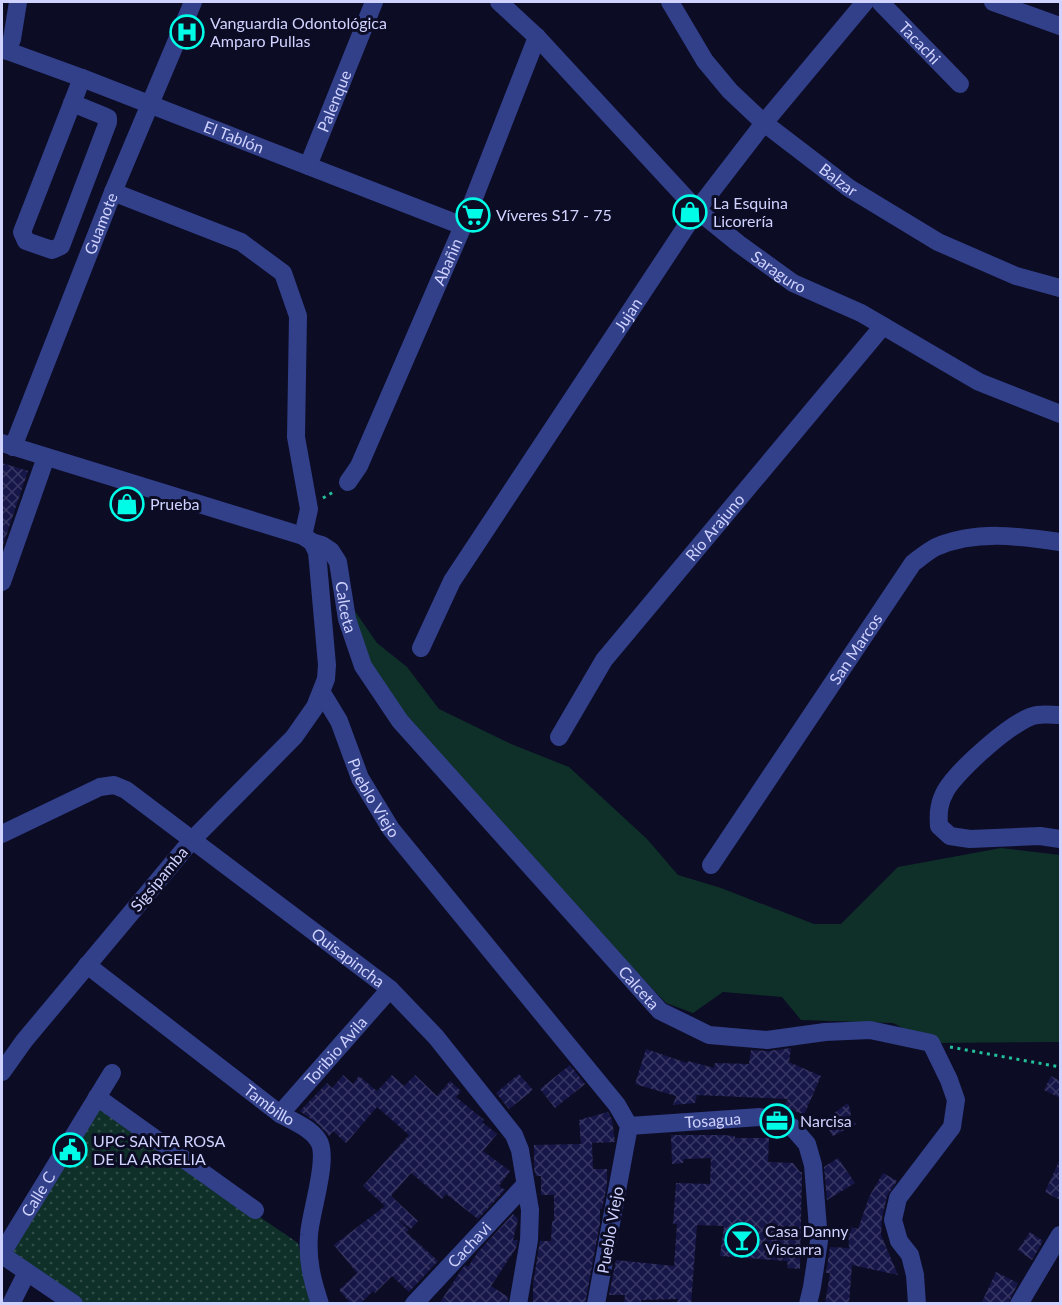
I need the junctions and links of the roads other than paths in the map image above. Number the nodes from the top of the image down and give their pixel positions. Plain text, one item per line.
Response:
1 (18, 2) edge
2 (193, 2) edge
3 (374, 2) edge
4 (499, 2) edge
5 (669, 2) edge
6 (865, 2) edge
7 (880, 2) edge
8 (993, 2) edge
9 (1060, 26) edge
10 (537, 37) junction
11 (4, 50) edge
12 (82, 78) junction
13 (960, 84) dead end
14 (72, 103) junction
15 (151, 104) junction
16 (764, 123) junction
17 (308, 166) junction
18 (113, 192) junction
19 (697, 210) junction
20 (463, 226) junction
21 (1060, 288) edge
22 (884, 326) junction
23 (1060, 414) edge
24 (7, 445) edge
25 (46, 457) junction
26 (348, 482) road end
27 (308, 539) junction
28 (1060, 542) edge
29 (2, 582) edge
30 (421, 648) dead end
31 (322, 693) junction
32 (1060, 715) edge
33 (559, 737) dead end
34 (2, 834) edge
35 (1060, 839) edge
36 (192, 840) junction
37 (711, 865) dead end
38 (87, 965) junction
39 (390, 988) junction
40 (2, 1072) edge
41 (112, 1073) dead end
42 (96, 1097) junction
43 (280, 1114) junction
44 (629, 1126) junction
45 (525, 1185) junction
46 (255, 1210) dead end
47 (1060, 1235) edge
48 (2, 1254) edge
49 (27, 1272) junction
50 (11, 1304) edge
51 (74, 1304) edge
52 (320, 1304) edge
53 (414, 1304) edge
54 (518, 1304) edge
55 (596, 1304) edge
56 (808, 1304) edge
57 (917, 1304) edge
58 (1020, 1304) edge

1 - 11 street
2 - 15 street, Guamote
3 - 17 street, Palenque
4 - 10 street, Saraguro
5 - 16 street, Balzar
6 - 16 street, Jujan
7 - 13 street, Tacachi
8 - 9 street
10 - 19 street, Saraguro
10 - 20 street, Abañin
11 - 12 street, El Tablón
12 - 14 street
12 - 15 street, El Tablón
14 - 14 street
15 - 17 street, El Tablón
15 - 18 street, Guamote
16 - 19 street, Jujan
16 - 21 street, Balzar
17 - 20 street, El Tablón
18 - 24 street, Guamote
18 - 27 street
19 - 22 street, Saraguro
19 - 30 street, Jujan
20 - 26 street, Abañin
22 - 23 street, Saraguro
22 - 33 street, Río Arajuno
24 - 25 street
25 - 27 street
25 - 29 street
27 - 31 street
27 - 57 street, Calceta
28 - 37 street, San Marcos
31 - 36 street, Sigsipamba
31 - 44 street, Pueblo Viejo
32 - 35 street
34 - 36 street, Quisapincha
36 - 38 street, Sigsipamba
36 - 39 street, Quisapincha
38 - 40 street, Sigsipamba
38 - 43 street, Tambillo
39 - 43 street, Toribio Avila
39 - 45 street, Quisapincha
41 - 42 street, Calle C
42 - 46 street
42 - 48 street, Calle C
43 - 52 street, Tambillo
44 - 55 street, Pueblo Viejo
44 - 56 street, Tosagua
45 - 53 street, Cachavi
45 - 54 street, Quisapincha
47 - 58 street
48 - 49 street
49 - 50 street
49 - 51 street

